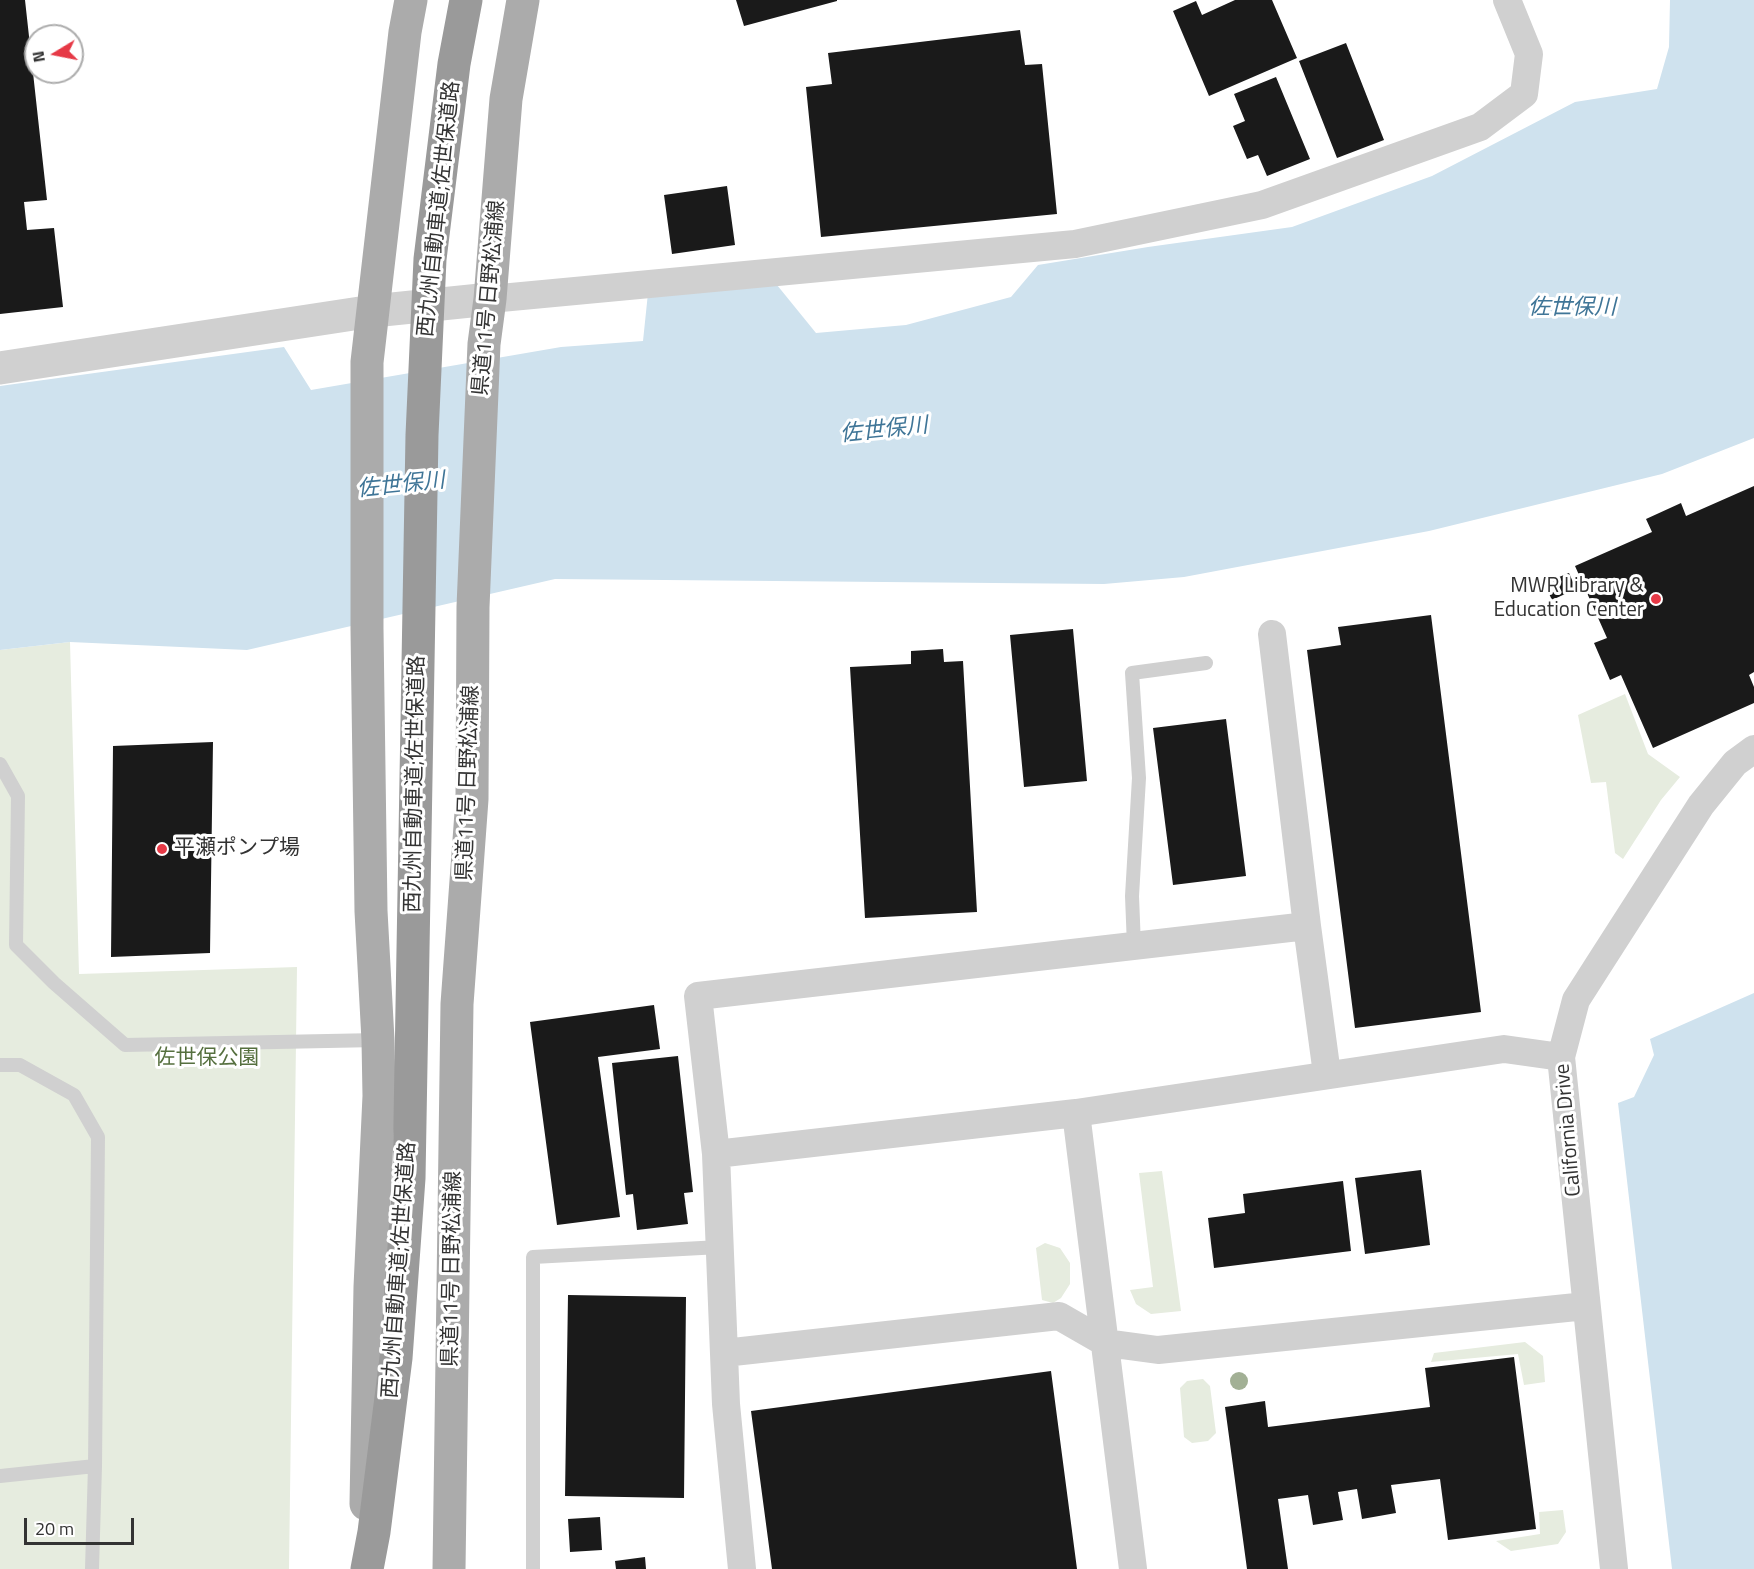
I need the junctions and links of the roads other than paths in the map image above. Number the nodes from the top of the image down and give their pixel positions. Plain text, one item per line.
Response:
1 (411, 0) edge
2 (466, 0) edge
3 (523, 0) edge
4 (1506, 0) edge
5 (489, 299) junction
6 (373, 311) junction
7 (0, 368) edge
8 (1272, 634) dead end
9 (1206, 663) dead end
10 (1754, 749) edge
11 (0, 764) edge
12 (1306, 926) junction
13 (1134, 946) junction
14 (378, 1040) junction
15 (1561, 1057) junction
16 (0, 1065) edge
17 (1327, 1074) junction
18 (1076, 1113) junction
19 (716, 1155) junction
20 (720, 1247) junction
21 (1586, 1306) junction
22 (1106, 1344) junction
23 (724, 1353) junction
24 (95, 1466) junction
25 (0, 1476) edge
26 (92, 1569) edge
27 (366, 1569) edge
28 (449, 1569) edge
29 (533, 1569) edge
30 (742, 1569) edge
31 (1133, 1569) edge
32 (1614, 1569) edge

1 - 6 main road
2 - 27 highway, 西九州自動車道;佐世保道路, bridge
3 - 5 main road, 県道11号 日野松浦線
4 - 5 street
5 - 6 street
5 - 28 main road, 県道11号 日野松浦線
6 - 7 street
6 - 14 main road
8 - 12 street
9 - 13 lane
10 - 15 street, California Drive
11 - 14 lane
12 - 13 street
12 - 17 street
13 - 19 street
14 - 27 main road
15 - 17 street
15 - 21 street, California Drive
16 - 24 lane
17 - 18 street
18 - 19 street
18 - 22 street
19 - 20 street
20 - 23 street
20 - 29 lane
21 - 22 street
21 - 32 street, California Drive
22 - 23 street
22 - 31 street
23 - 30 street
24 - 25 lane
24 - 26 lane

